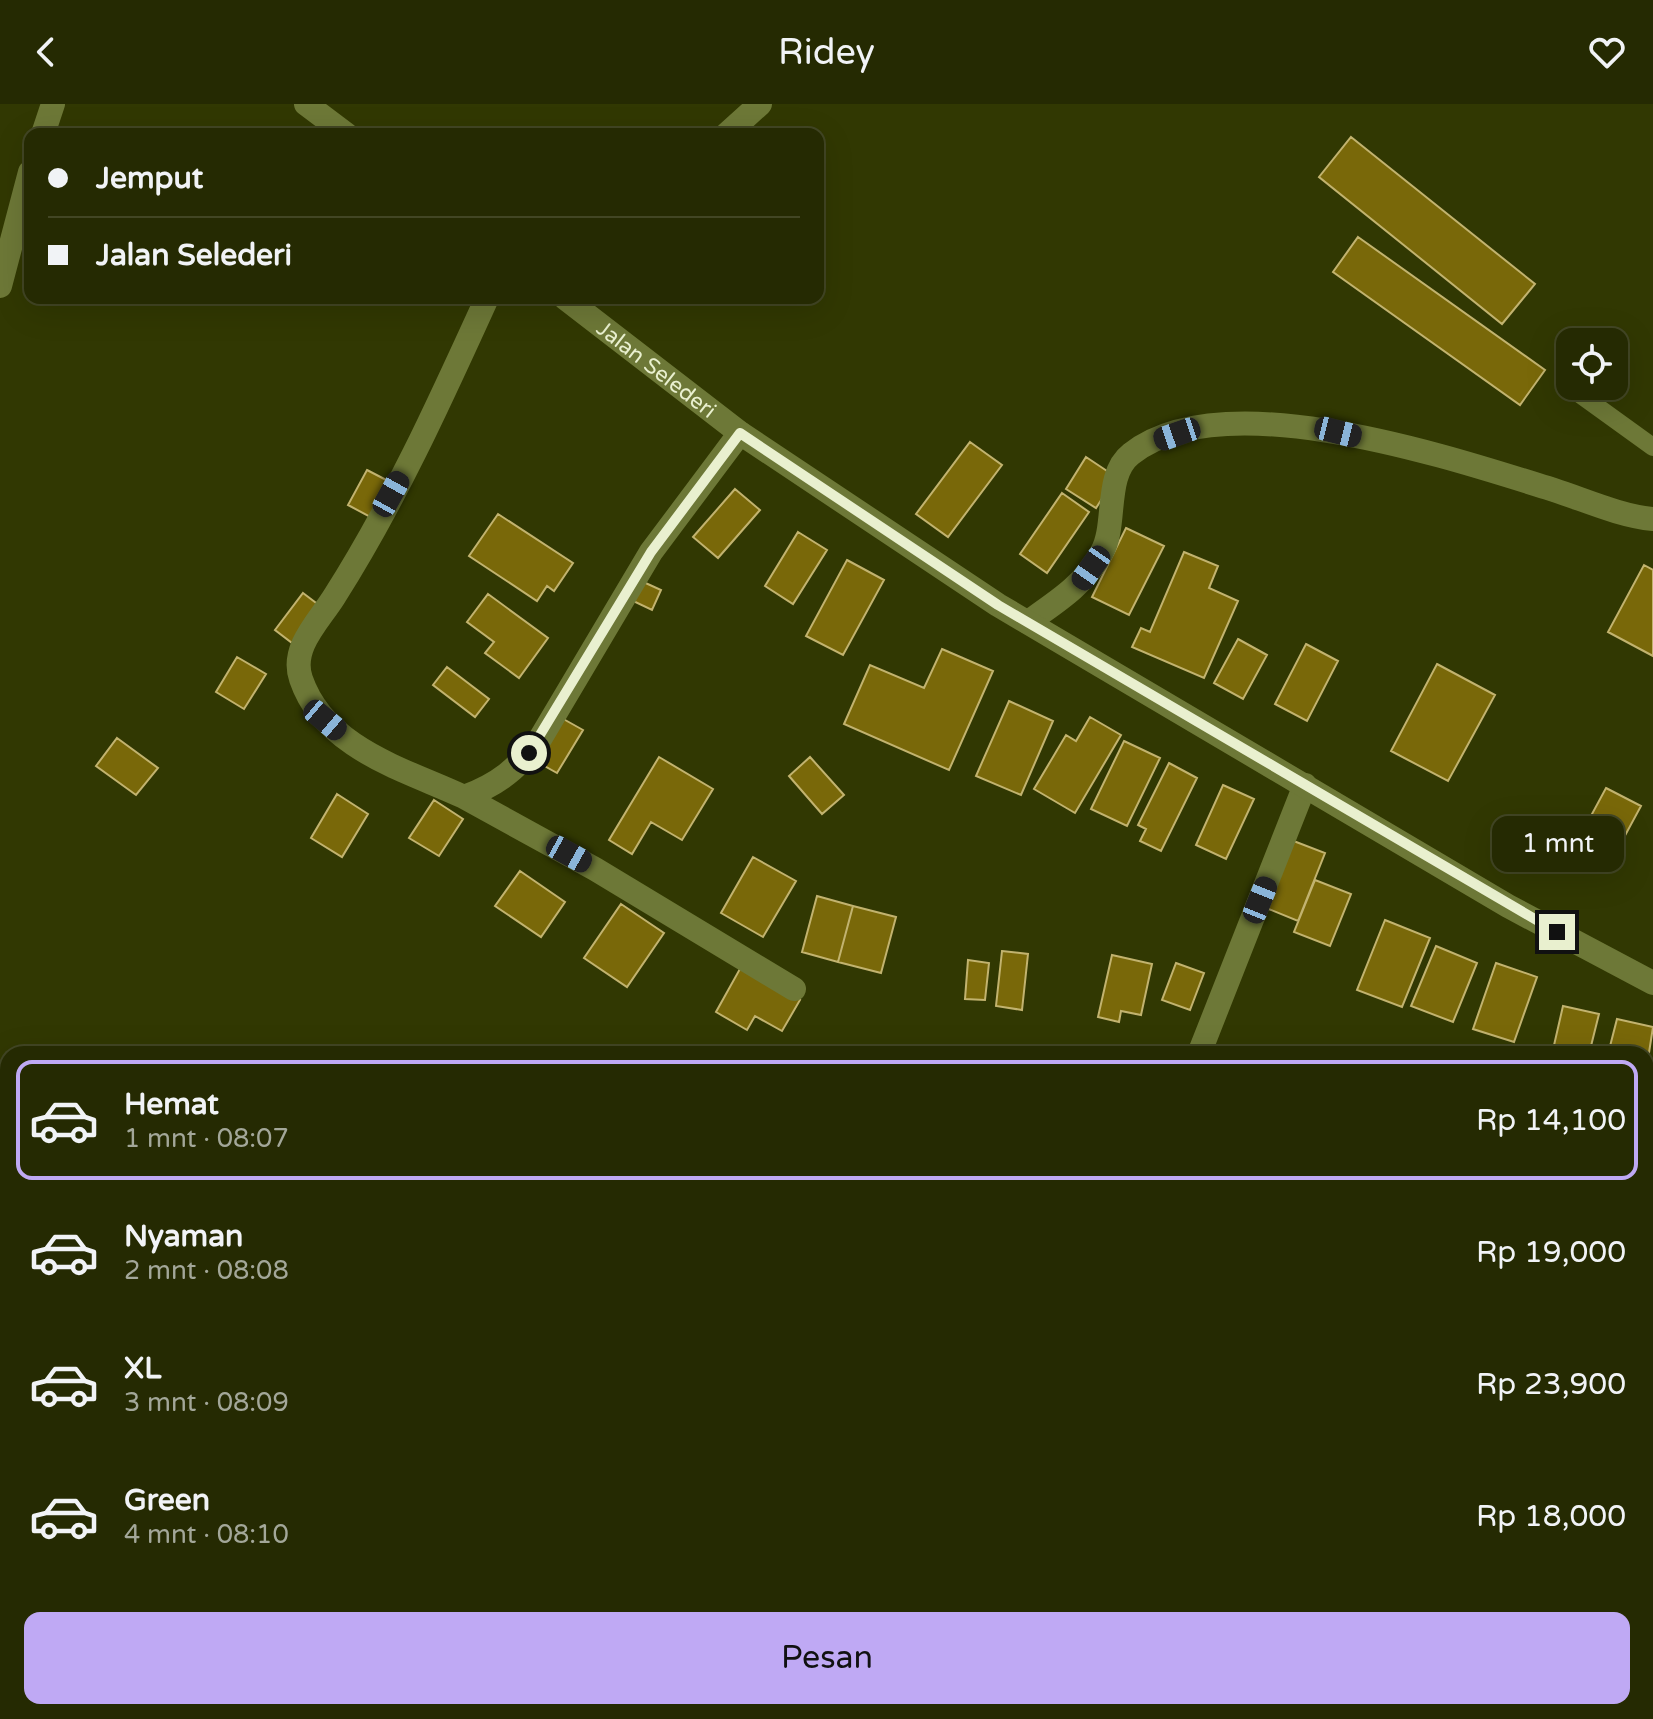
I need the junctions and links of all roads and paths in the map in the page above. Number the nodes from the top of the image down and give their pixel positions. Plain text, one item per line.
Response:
1 (53, 104) edge
2 (306, 104) edge
3 (760, 104) edge
4 (45, 128) edge
5 (338, 128) edge
6 (734, 128) edge
7 (24, 195) edge
8 (0, 286) edge
9 (484, 304) edge
10 (573, 304) edge
11 (1588, 400) edge
12 (740, 433) junction
13 (1653, 447) edge
14 (1653, 519) edge
15 (1028, 622) junction
16 (1305, 785) junction
17 (464, 797) junction
18 (1653, 983) edge
19 (794, 989) dead end
20 (1202, 1046) edge

1 - 4 street
2 - 5 street
3 - 6 street
7 - 8 street
9 - 17 street
10 - 12 street, Jalan Selederi
11 - 13 lane
12 - 15 street, Jalan Selederi
12 - 17 street
14 - 15 street
15 - 16 street, Jalan Selederi
16 - 18 street, Jalan Selederi
16 - 20 street
17 - 19 street

